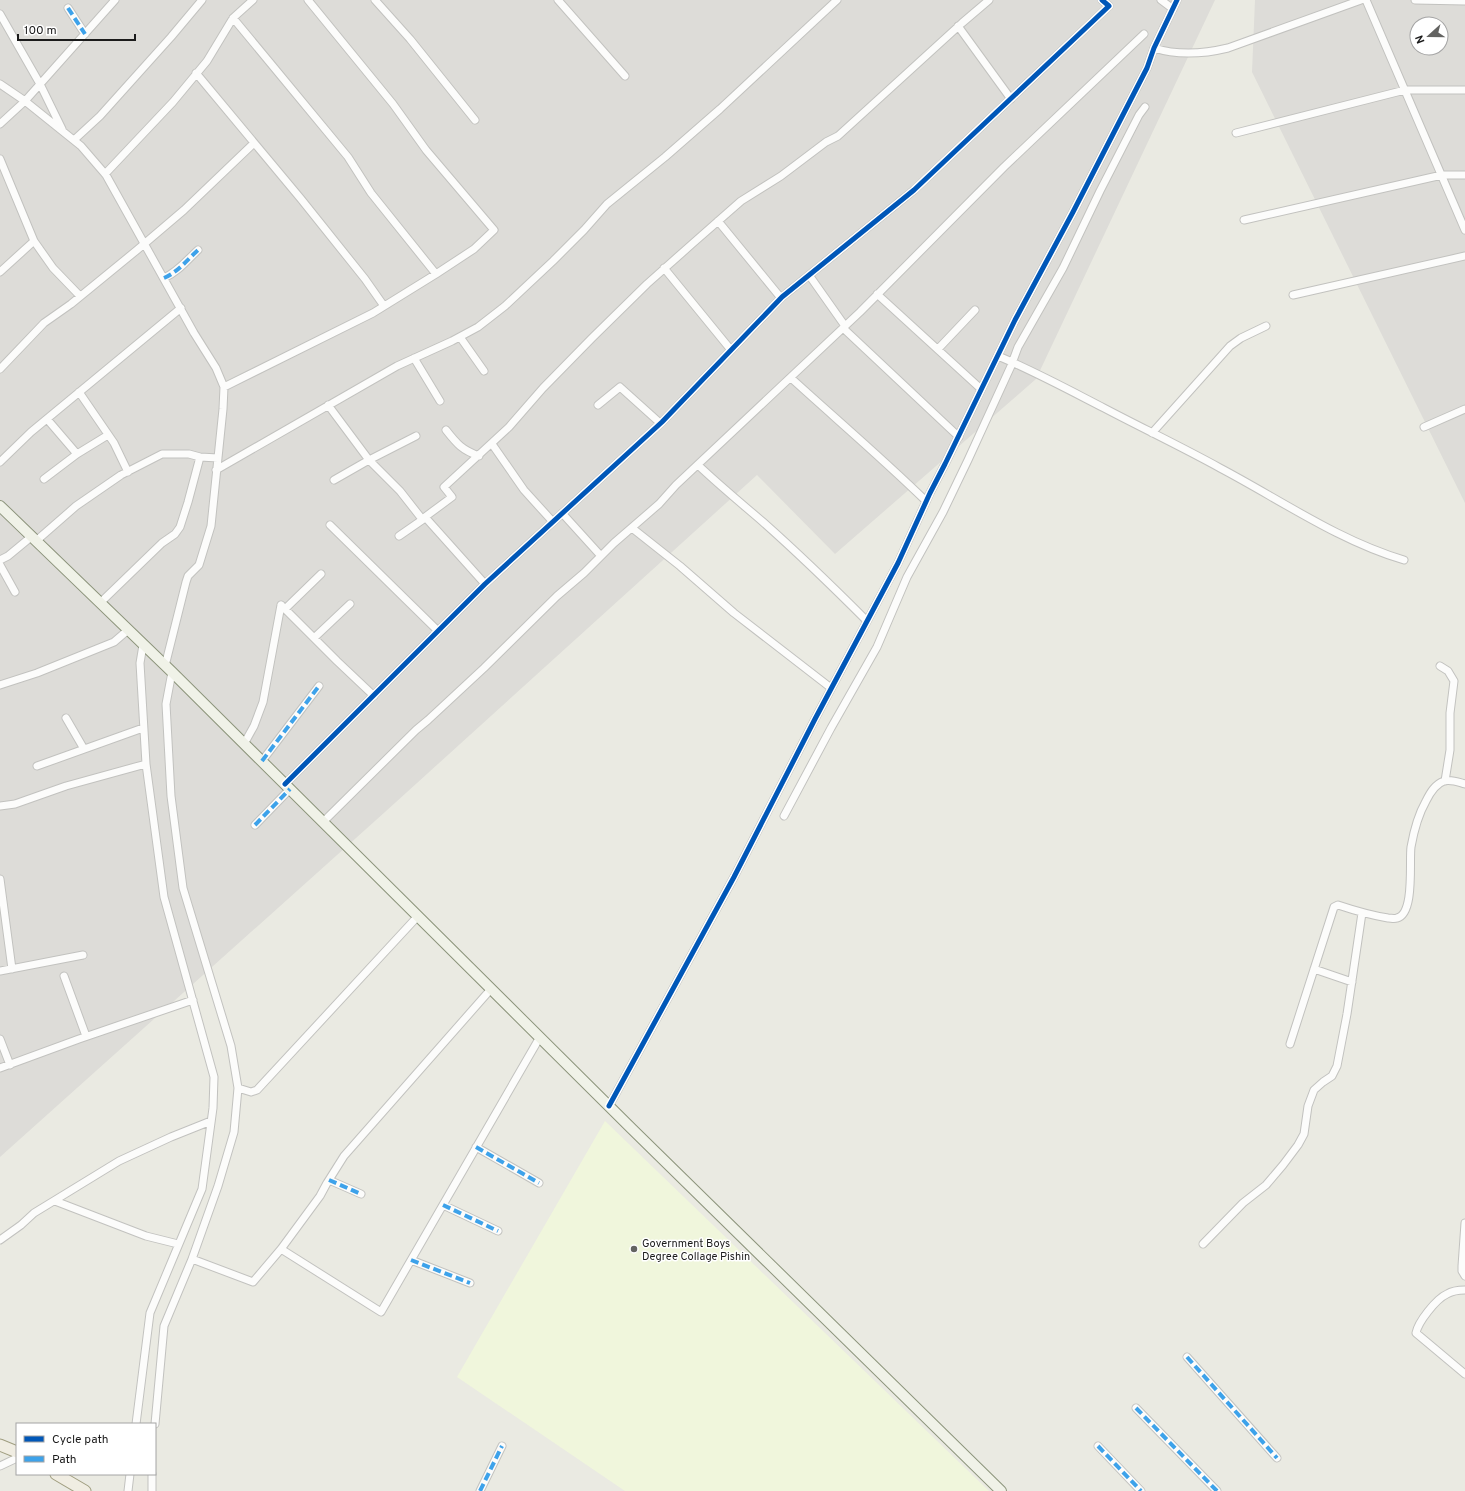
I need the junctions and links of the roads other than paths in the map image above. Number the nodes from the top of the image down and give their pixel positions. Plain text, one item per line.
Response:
1 (115, 0) edge
2 (202, 0) edge
3 (308, 0) edge
4 (375, 0) edge
5 (558, 0) edge
6 (837, 0) edge
7 (1102, 0) edge
8 (1161, 0) edge
9 (1177, 0) edge
10 (1361, 0) edge
11 (1366, 0) edge
12 (1415, 0) edge
13 (251, 1) edge
14 (1465, 1) edge
15 (983, 2) edge
16 (68, 8) dead end
17 (1173, 9) junction
18 (0, 14) edge
19 (234, 18) junction
20 (958, 26) junction
21 (85, 34) junction
22 (1144, 34) dead end
23 (1154, 48) junction
24 (196, 74) junction
25 (625, 76) dead end
26 (0, 84) edge
27 (40, 84) junction
28 (1405, 90) junction
29 (1465, 90) edge
30 (1011, 99) junction
31 (25, 101) junction
32 (1145, 107) dead end
33 (475, 120) dead end
34 (0, 124) edge
35 (63, 131) junction
36 (1236, 133) dead end
37 (74, 140) junction
38 (254, 143) junction
39 (0, 159) edge
40 (105, 174) junction
41 (1442, 175) junction
42 (1465, 175) edge
43 (1244, 220) dead end
44 (718, 221) junction
45 (1465, 230) edge
46 (34, 241) junction
47 (145, 243) junction
48 (198, 250) dead end
49 (1465, 256) edge
50 (664, 268) junction
51 (0, 272) edge
52 (436, 274) junction
53 (809, 275) junction
54 (164, 278) junction
55 (877, 294) junction
56 (1293, 295) dead end
57 (80, 296) junction
58 (781, 298) junction
59 (384, 306) junction
60 (181, 308) junction
61 (975, 310) dead end
62 (1266, 326) dead end
63 (844, 327) junction
64 (460, 337) junction
65 (938, 349) junction
66 (731, 350) junction
67 (998, 356) junction
68 (414, 358) junction
69 (1012, 362) junction
70 (0, 369) edge
71 (484, 371) dead end
72 (791, 378) junction
73 (224, 386) junction
74 (982, 389) junction
75 (79, 392) junction
76 (440, 401) dead end
77 (328, 405) junction
78 (598, 405) dead end
79 (1465, 409) edge
80 (46, 419) junction
81 (660, 423) junction
82 (1424, 427) dead end
83 (446, 430) dead end
84 (1152, 433) junction
85 (108, 435) junction
86 (416, 436) dead end
87 (959, 436) junction
88 (492, 444) junction
89 (78, 454) junction
90 (479, 456) junction
91 (202, 457) junction
92 (216, 458) junction
93 (369, 460) junction
94 (0, 462) edge
95 (698, 465) junction
96 (216, 470) junction
97 (128, 472) junction
98 (44, 479) dead end
99 (334, 480) dead end
100 (926, 501) junction
101 (0, 506) edge
102 (562, 513) junction
103 (423, 518) junction
104 (553, 522) junction
105 (330, 525) dead end
106 (632, 528) junction
107 (399, 536) dead end
108 (33, 539) junction
109 (601, 556) junction
110 (0, 560) edge
111 (1404, 560) dead end
112 (0, 564) edge
113 (321, 574) dead end
114 (486, 584) junction
115 (15, 592) dead end
116 (100, 603) junction
117 (350, 604) dead end
118 (285, 609) junction
119 (867, 621) junction
120 (128, 630) junction
121 (438, 631) junction
122 (314, 638) junction
123 (143, 645) junction
124 (1440, 666) dead end
125 (169, 669) junction
126 (0, 685) edge
127 (319, 686) dead end
128 (831, 688) junction
129 (374, 696) junction
130 (66, 718) dead end
131 (144, 728) junction
132 (244, 744) junction
133 (84, 749) junction
134 (262, 761) junction
135 (146, 764) junction
136 (37, 766) dead end
137 (1445, 781) junction
138 (1465, 784) edge
139 (288, 787) junction
140 (0, 806) edge
141 (784, 816) dead end
142 (323, 822) junction
143 (255, 825) dead end
144 (0, 879) edge
145 (1362, 913) junction
146 (418, 916) junction
147 (83, 955) dead end
148 (12, 968) junction
149 (1314, 969) junction
150 (0, 971) edge
151 (64, 976) dead end
152 (1352, 982) junction
153 (491, 989) junction
154 (193, 1000) junction
155 (86, 1036) junction
156 (540, 1038) junction
157 (0, 1039) edge
158 (1290, 1044) dead end
159 (10, 1065) junction
160 (0, 1068) edge
161 (238, 1088) junction
162 (609, 1106) junction
163 (211, 1120) junction
164 (476, 1147) junction
165 (328, 1180) junction
166 (539, 1183) dead end
167 (361, 1194) dead end
168 (55, 1201) junction
169 (443, 1205) junction
170 (1465, 1224) edge
171 (498, 1232) dead end
172 (0, 1240) edge
173 (178, 1244) junction
174 (1203, 1244) dead end
175 (281, 1249) junction
176 (192, 1259) junction
177 (411, 1260) junction
178 (1465, 1276) edge
179 (470, 1283) dead end
180 (1465, 1290) edge
181 (1187, 1357) dead end
182 (1465, 1374) edge
183 (1136, 1408) dead end
184 (136, 1423) edge
185 (155, 1423) edge
186 (0, 1445) edge
187 (502, 1446) dead end
188 (1098, 1446) dead end
189 (16, 1452) edge
190 (16, 1458) edge
191 (1277, 1458) dead end
192 (0, 1466) edge
193 (58, 1475) edge
194 (130, 1475) edge
195 (152, 1475) edge
196 (85, 1491) edge
197 (128, 1491) edge
198 (152, 1491) edge
199 (480, 1491) edge
200 (1001, 1491) edge
201 (1141, 1491) edge
202 (1217, 1491) edge

1 - 21 street
2 - 37 street
3 - 52 street
4 - 33 street
5 - 25 street
6 - 64 street
7 - 30 street
8 - 17 street
9 - 17 street
10 - 23 street
11 - 28 street
12 - 14 street
13 - 19 street
15 - 20 street
16 - 21 street
17 - 23 street
18 - 27 street
19 - 24 street
19 - 52 street
20 - 30 street
20 - 44 street
21 - 27 street
22 - 55 street
23 - 67 street
24 - 38 street
24 - 40 street
26 - 31 street
27 - 31 street
27 - 35 street
28 - 29 street
28 - 36 street
28 - 41 street
30 - 53 street
31 - 34 street
31 - 35 street
32 - 69 street
35 - 37 street
37 - 40 street
38 - 47 street
38 - 59 street
39 - 46 street
40 - 47 street
41 - 42 street
41 - 43 street
41 - 45 street
44 - 50 street
44 - 58 street
46 - 51 street
46 - 57 street
47 - 54 street
47 - 57 street
48 - 54 street
49 - 56 street
50 - 66 street
50 - 88 street
52 - 59 street
53 - 58 street
53 - 63 street
54 - 60 street
55 - 63 street
55 - 65 street
57 - 70 street
58 - 66 street
59 - 73 street
60 - 73 street
60 - 75 street
61 - 65 street
62 - 84 street
63 - 72 street
63 - 87 street
64 - 68 street
64 - 71 street
65 - 74 street
66 - 81 street
67 - 69 street
67 - 74 street
68 - 76 street
68 - 77 street
69 - 84 street
69 - 141 street
72 - 95 street
72 - 100 street
73 - 92 street
74 - 87 street
75 - 80 street
75 - 85 street
77 - 93 street
77 - 96 street
78 - 81 street
79 - 82 street
80 - 89 street
80 - 94 street
81 - 102 street
83 - 90 street
84 - 111 street
85 - 89 street
85 - 97 street
86 - 93 street
87 - 100 street
88 - 90 street
88 - 104 street
89 - 98 street
90 - 103 street
91 - 92 street
91 - 97 street
91 - 116 street
92 - 96 street
93 - 99 street
93 - 103 street
95 - 106 street
95 - 119 street
96 - 125 street
97 - 108 street
100 - 119 street
101 - 108 main road
102 - 104 street
102 - 109 street
103 - 107 street
103 - 114 street
104 - 114 street
105 - 121 street
106 - 109 street
106 - 128 street
108 - 110 street
108 - 116 main road
109 - 142 street
112 - 115 street
113 - 118 street
114 - 121 street
116 - 120 main road
117 - 122 street
118 - 122 street
118 - 132 street
119 - 128 street
120 - 123 main road
120 - 126 street
121 - 129 street
122 - 129 street
123 - 125 main road
123 - 131 street
124 - 137 street
125 - 132 main road
125 - 161 street
127 - 134 street
128 - 162 street
129 - 139 street
130 - 133 street
131 - 133 street
131 - 135 street
132 - 134 main road
133 - 136 street
134 - 139 main road
135 - 140 street
135 - 154 street
137 - 138 street
137 - 145 street
139 - 142 main road
139 - 143 street
142 - 146 main road
144 - 148 street
145 - 149 street
145 - 152 street
146 - 153 main road
146 - 161 street
147 - 148 street
148 - 150 street
149 - 152 street
149 - 158 street
151 - 155 street
152 - 174 street
153 - 156 main road
153 - 165 street
154 - 155 street
154 - 163 street
155 - 159 street
156 - 162 main road
156 - 164 street
157 - 159 street
159 - 160 street
161 - 176 street
162 - 200 main road
163 - 168 street
163 - 173 street
164 - 166 street
164 - 169 street
165 - 167 street
165 - 175 street
168 - 172 street
168 - 173 street
169 - 171 street
169 - 177 street
170 - 178 street
173 - 184 street
175 - 176 street
175 - 177 street
176 - 185 street
177 - 179 street
180 - 182 street
181 - 191 street
183 - 202 street
186 - 189 main road
187 - 199 street
188 - 201 street
190 - 192 street
193 - 196 main road
194 - 197 street
195 - 198 street

